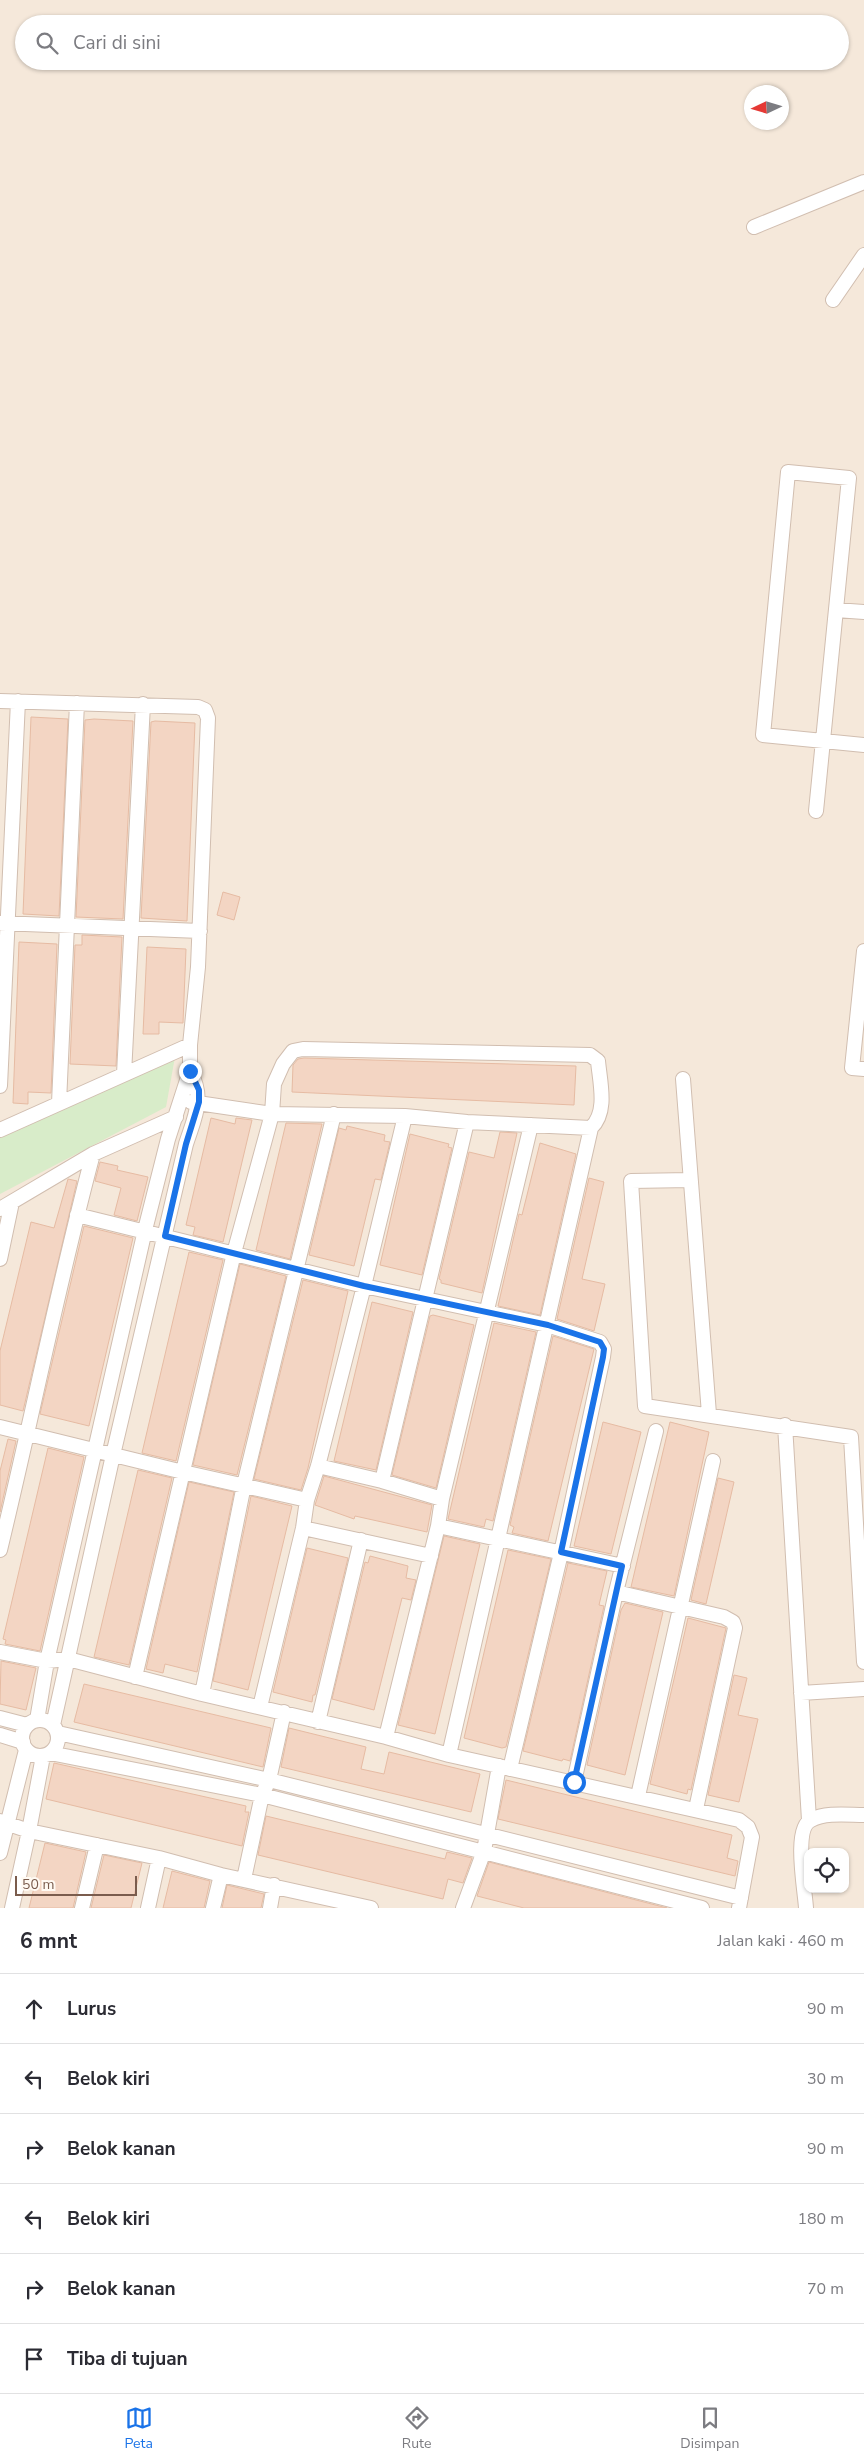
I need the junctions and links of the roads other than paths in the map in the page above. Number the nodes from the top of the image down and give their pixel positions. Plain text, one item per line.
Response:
1 (864, 182) edge
2 (754, 227) dead end
3 (864, 256) edge
4 (833, 300) dead end
5 (836, 610) junction
6 (864, 612) edge
7 (0, 701) edge
8 (18, 701) junction
9 (77, 703) junction
10 (143, 704) junction
11 (823, 741) junction
12 (864, 745) edge
13 (816, 811) dead end
14 (4, 924) edge
15 (67, 926) junction
16 (131, 928) junction
17 (200, 931) junction
18 (864, 951) edge
19 (190, 1045) junction
20 (864, 1069) edge
21 (190, 1071) junction
22 (124, 1074) junction
23 (683, 1079) dead end
24 (0, 1086) edge
25 (199, 1102) junction
26 (59, 1103) junction
27 (181, 1103) junction
28 (272, 1114) junction
29 (334, 1114) junction
30 (405, 1116) junction
31 (176, 1117) junction
32 (467, 1122) junction
33 (531, 1125) junction
34 (591, 1128) junction
35 (0, 1130) edge
36 (168, 1139) junction
37 (186, 1144) junction
38 (93, 1154) junction
39 (690, 1180) junction
40 (6, 1206) edge
41 (77, 1214) junction
42 (145, 1230) junction
43 (165, 1236) junction
44 (234, 1254) junction
45 (0, 1259) edge
46 (296, 1269) junction
47 (364, 1286) junction
48 (425, 1298) junction
49 (487, 1313) junction
50 (548, 1325) junction
51 (709, 1414) junction
52 (785, 1425) junction
53 (0, 1427) edge
54 (656, 1432) dead end
55 (29, 1434) junction
56 (94, 1450) junction
57 (112, 1455) junction
58 (712, 1461) dead end
59 (318, 1466) junction
60 (183, 1472) junction
61 (382, 1481) junction
62 (244, 1486) junction
63 (442, 1499) junction
64 (307, 1500) junction
65 (438, 1526) junction
66 (303, 1528) junction
67 (361, 1540) junction
68 (499, 1540) junction
69 (0, 1550) edge
70 (561, 1552) junction
71 (431, 1556) junction
72 (622, 1566) junction
73 (616, 1592) junction
74 (680, 1608) junction
75 (0, 1652) edge
76 (68, 1659) junction
77 (47, 1661) junction
78 (864, 1662) edge
79 (135, 1677) junction
80 (864, 1689) edge
81 (801, 1693) junction
82 (202, 1694) junction
83 (260, 1707) junction
84 (284, 1712) junction
85 (0, 1718) edge
86 (32, 1722) junction
87 (318, 1722) junction
88 (55, 1729) junction
89 (0, 1736) edge
90 (386, 1737) junction
91 (24, 1746) junction
92 (46, 1755) junction
93 (449, 1755) junction
94 (504, 1768) junction
95 (269, 1780) junction
96 (574, 1782) junction
97 (262, 1795) junction
98 (638, 1796) junction
99 (696, 1809) junction
100 (864, 1815) edge
101 (809, 1820) junction
102 (4, 1822) edge
103 (29, 1831) junction
104 (488, 1836) junction
105 (98, 1844) junction
106 (484, 1851) junction
107 (0, 1853) edge
108 (159, 1858) junction
109 (221, 1875) junction
110 (244, 1879) junction
111 (274, 1885) junction
112 (740, 1903) edge
113 (344, 1905) edge
114 (12, 1908) edge
115 (82, 1908) edge
116 (148, 1908) edge
117 (212, 1908) edge
118 (270, 1908) edge
119 (372, 1908) edge
120 (463, 1908) edge
121 (702, 1908) edge
122 (806, 1908) edge

1 - 2 street
3 - 4 street
5 - 6 street
5 - 11 street
5 - 11 street
7 - 8 street
8 - 9 street
8 - 14 street
9 - 10 street
9 - 15 street
10 - 16 street
10 - 17 street
11 - 12 street
11 - 13 street
14 - 15 street
14 - 24 street
15 - 16 street
15 - 26 street
16 - 17 street
16 - 22 street
17 - 19 street
18 - 20 street
19 - 21 street
19 - 22 street
21 - 25 street
21 - 27 street
22 - 26 street
23 - 39 street
25 - 27 street
25 - 28 street
25 - 37 street
26 - 35 street
27 - 31 street
28 - 29 street
28 - 34 street
28 - 44 street
29 - 30 street
29 - 46 street
30 - 32 street
30 - 47 street
31 - 36 street
31 - 38 street
32 - 33 street
32 - 48 street
33 - 34 street
33 - 49 street
34 - 50 street
36 - 37 street
36 - 42 street
37 - 43 street
38 - 40 street
38 - 41 street
39 - 51 street
39 - 51 street
40 - 45 street
41 - 42 street
41 - 55 street
42 - 43 street
42 - 56 street
43 - 44 street
43 - 57 street
44 - 46 street
44 - 60 street
46 - 47 street
46 - 62 street
47 - 48 street
47 - 59 street
48 - 49 street
48 - 61 street
49 - 50 street
49 - 63 street
50 - 68 street
50 - 70 street
51 - 52 street
52 - 78 street
52 - 81 street
53 - 55 street
54 - 72 street
55 - 56 street
55 - 69 street
56 - 57 street
56 - 77 street
57 - 60 street
57 - 76 street
58 - 74 street
59 - 61 street
59 - 64 street
60 - 62 street
60 - 79 street
61 - 63 street
62 - 64 street
62 - 82 street
63 - 65 street
64 - 66 street
65 - 68 street
65 - 71 street
66 - 67 street
66 - 83 street
67 - 71 street
67 - 87 street
68 - 70 street
68 - 93 street
70 - 72 street
70 - 94 street
71 - 90 street
72 - 73 street
73 - 74 street
73 - 96 street
74 - 98 street
74 - 99 street
75 - 77 street
76 - 77 street
76 - 79 street
76 - 88 street
77 - 86 street
79 - 82 street
80 - 81 street
81 - 101 street
82 - 83 street
83 - 84 street
84 - 87 street
84 - 95 street
85 - 86 street
86 - 88 street
86 - 91 street
87 - 90 street
88 - 92 street
88 - 95 street
89 - 91 street
90 - 93 street
91 - 92 street
91 - 102 street
92 - 97 street
92 - 103 street
93 - 94 street
94 - 96 street
94 - 104 street
95 - 97 street
95 - 104 street
96 - 98 street
97 - 106 street
97 - 110 street
98 - 99 street
99 - 112 street
100 - 101 street
101 - 122 street
102 - 103 street
102 - 107 street
103 - 105 street
103 - 114 street
104 - 106 street
104 - 112 street
105 - 108 street
105 - 115 street
106 - 120 street
106 - 121 street
108 - 109 street
108 - 116 street
109 - 110 street
109 - 117 street
110 - 111 street
111 - 113 street
111 - 118 street
113 - 119 street

